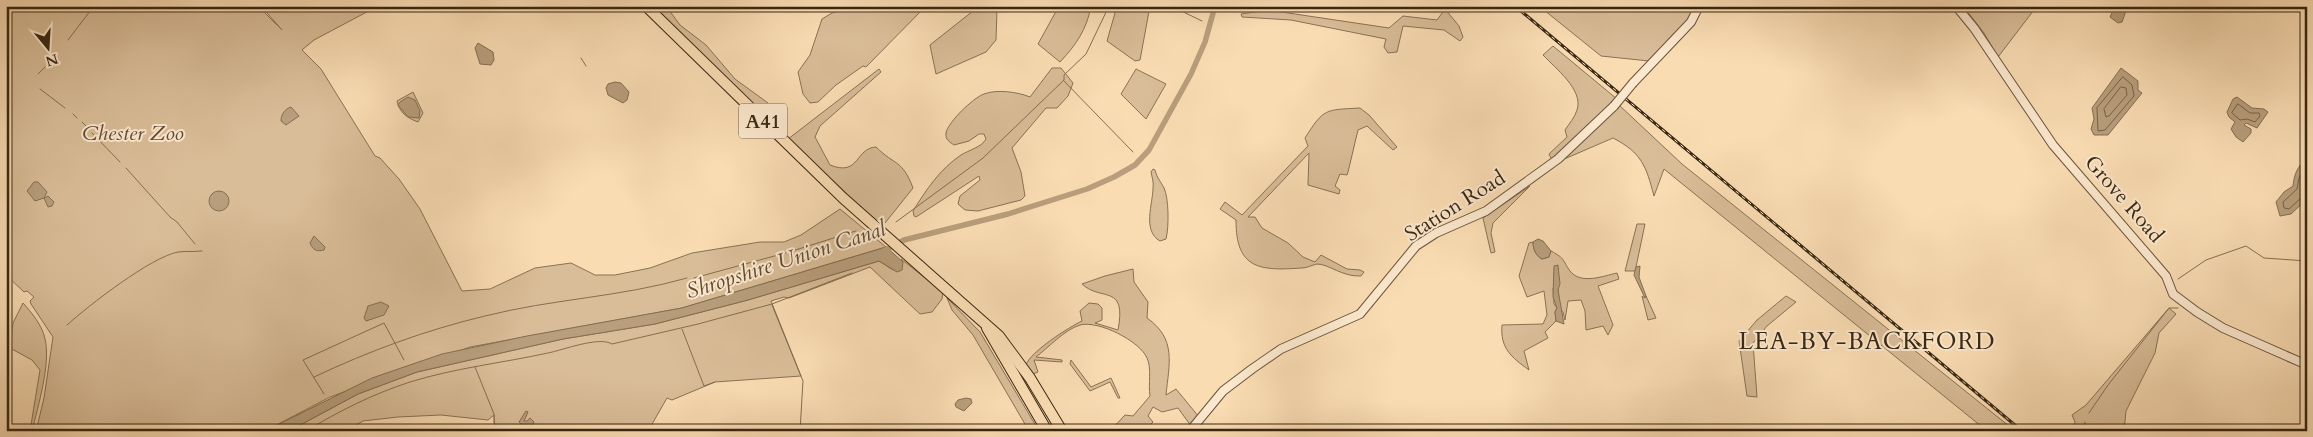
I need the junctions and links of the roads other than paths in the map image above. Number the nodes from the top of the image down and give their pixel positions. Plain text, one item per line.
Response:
1 (646, 6) edge
2 (1699, 6) edge
3 (1956, 6) edge
4 (986, 327) junction
5 (2307, 364) edge
6 (1047, 431) edge
7 (1062, 431) edge
8 (1190, 431) edge

1 - 4 highway, A41
2 - 8 street, Station Road, bridge
3 - 5 street, Grove Road
4 - 6 highway, A41
4 - 7 highway, A41

